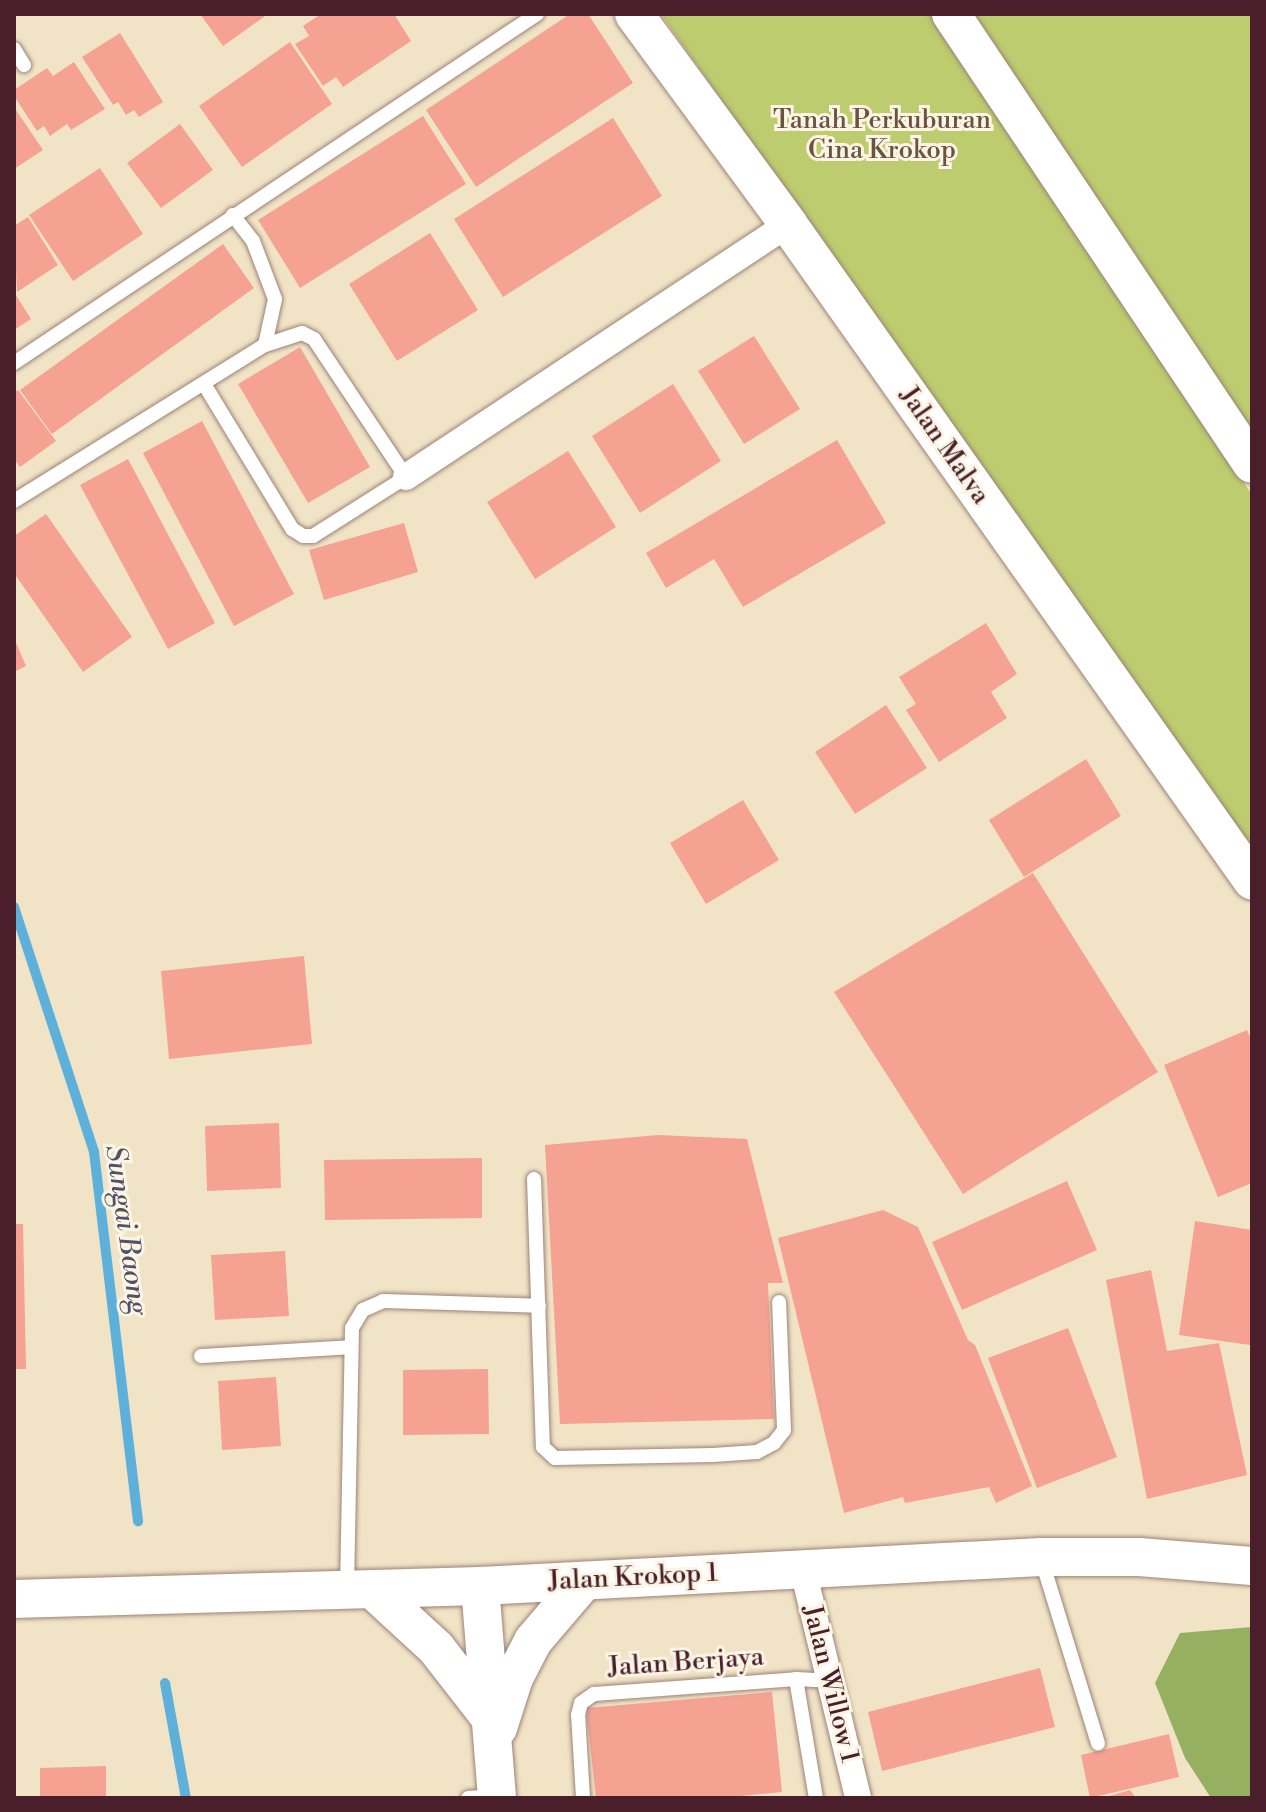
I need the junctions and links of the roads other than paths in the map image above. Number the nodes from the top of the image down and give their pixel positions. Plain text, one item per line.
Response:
1 (537, 14) edge
2 (634, 14) edge
3 (951, 14) edge
4 (14, 49) edge
5 (24, 65) dead end
6 (233, 215) junction
7 (788, 224) junction
8 (265, 345) junction
9 (14, 363) edge
10 (204, 384) junction
11 (1252, 464) edge
12 (406, 477) junction
13 (14, 501) edge
14 (1252, 880) edge
15 (534, 1179) dead end
16 (779, 1302) dead end
17 (539, 1306) junction
18 (351, 1347) junction
19 (201, 1356) dead end
20 (1041, 1557) junction
21 (1252, 1566) edge
22 (803, 1570) junction
23 (584, 1581) junction
24 (480, 1586) junction
25 (360, 1590) junction
26 (14, 1599) edge
27 (796, 1679) junction
28 (830, 1681) junction
29 (488, 1715) junction
30 (1098, 1743) dead end
31 (493, 1758) junction
32 (487, 1797) edge
33 (583, 1798) edge
34 (816, 1798) edge
35 (858, 1798) edge

1 - 6 lane
2 - 7 street, Jalan Malva
3 - 11 street
4 - 5 lane
6 - 8 lane
6 - 9 lane
7 - 12 street
7 - 14 street, Jalan Malva
8 - 10 lane
8 - 12 lane
10 - 12 lane
10 - 13 lane
15 - 17 lane
16 - 17 lane
17 - 18 lane
18 - 19 lane
18 - 25 lane
20 - 21 street, Jalan Krokop 1
20 - 22 street, Jalan Krokop 1
20 - 30 lane
22 - 23 street, Jalan Krokop 1
22 - 28 street, Jalan Willow 1
23 - 24 street, Jalan Krokop 1
23 - 31 street
24 - 25 street, Jalan Krokop 1
24 - 29 street
25 - 26 street, Jalan Krokop 1
25 - 29 street
27 - 28 lane, Jalan Berjaya
27 - 33 lane, Jalan Berjaya
27 - 34 lane
28 - 35 street, Jalan Willow 1
29 - 31 street
31 - 32 street

